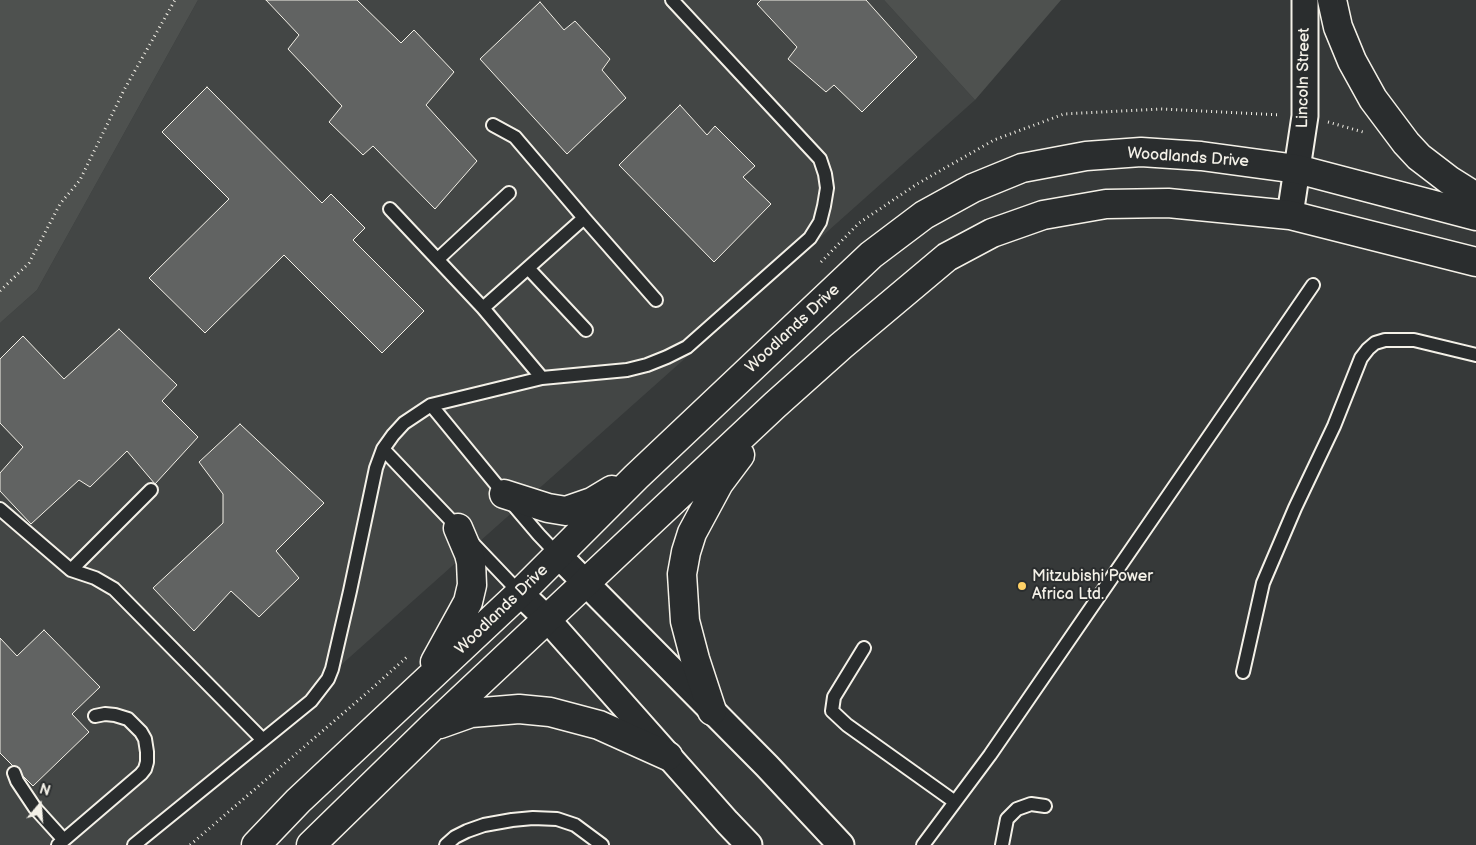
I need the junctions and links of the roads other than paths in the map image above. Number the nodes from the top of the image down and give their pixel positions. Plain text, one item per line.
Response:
1 (672, 0) edge
2 (1305, 0) edge
3 (1332, 0) edge
4 (493, 125) dead end
5 (1297, 169) junction
6 (509, 193) dead end
7 (1476, 197) edge
8 (390, 209) dead end
9 (1290, 215) junction
10 (1476, 216) edge
11 (584, 218) junction
12 (438, 259) junction
13 (1476, 262) edge
14 (528, 268) junction
15 (1313, 285) dead end
16 (656, 300) dead end
17 (483, 308) junction
18 (586, 330) dead end
19 (1476, 355) edge
20 (542, 378) junction
21 (775, 405) junction
22 (431, 406) junction
23 (383, 449) junction
24 (636, 477) junction
25 (151, 490) dead end
26 (504, 494) junction
27 (0, 509) edge
28 (458, 528) junction
29 (559, 556) junction
30 (71, 570) junction
31 (586, 583) junction
32 (520, 593) junction
33 (547, 619) junction
34 (864, 648) dead end
35 (1243, 672) dead end
36 (422, 686) junction
37 (712, 711) junction
38 (95, 716) dead end
39 (433, 726) junction
40 (263, 740) junction
41 (668, 756) junction
42 (14, 773) dead end
43 (954, 802) junction
44 (1045, 806) dead end
45 (61, 842) edge
46 (134, 845) edge
47 (256, 845) edge
48 (311, 845) edge
49 (446, 845) edge
50 (602, 845) edge
51 (750, 845) edge
52 (841, 845) edge
53 (923, 845) edge
54 (1002, 845) edge

1 - 20 lane
2 - 5 street, Lincoln Street
3 - 7 main road
4 - 11 lane
5 - 9 street, Lincoln Street
5 - 10 main road, Woodlands Drive
5 - 24 main road, Woodlands Drive
6 - 12 lane
8 - 12 lane
9 - 13 main road
9 - 21 main road
11 - 14 lane
11 - 16 lane
12 - 17 lane
14 - 17 lane
14 - 18 lane
15 - 43 lane
17 - 20 lane
19 - 35 lane
20 - 22 lane
21 - 31 main road
21 - 37 main road
22 - 23 lane
22 - 26 lane
23 - 28 lane
23 - 40 lane
24 - 26 main road
24 - 29 main road, Woodlands Drive
25 - 30 lane
26 - 29 lane
27 - 30 lane
28 - 32 lane
28 - 36 main road
29 - 31 street
29 - 32 main road, Woodlands Drive
30 - 40 lane
31 - 33 main road
31 - 37 street
32 - 33 street
32 - 36 main road, Woodlands Drive
33 - 39 main road
33 - 41 street
34 - 43 lane
36 - 47 main road, Woodlands Drive
37 - 52 street
38 - 45 lane
39 - 41 main road
39 - 48 main road
40 - 46 lane
41 - 51 street
42 - 45 lane
43 - 53 lane
44 - 54 lane
49 - 50 lane

